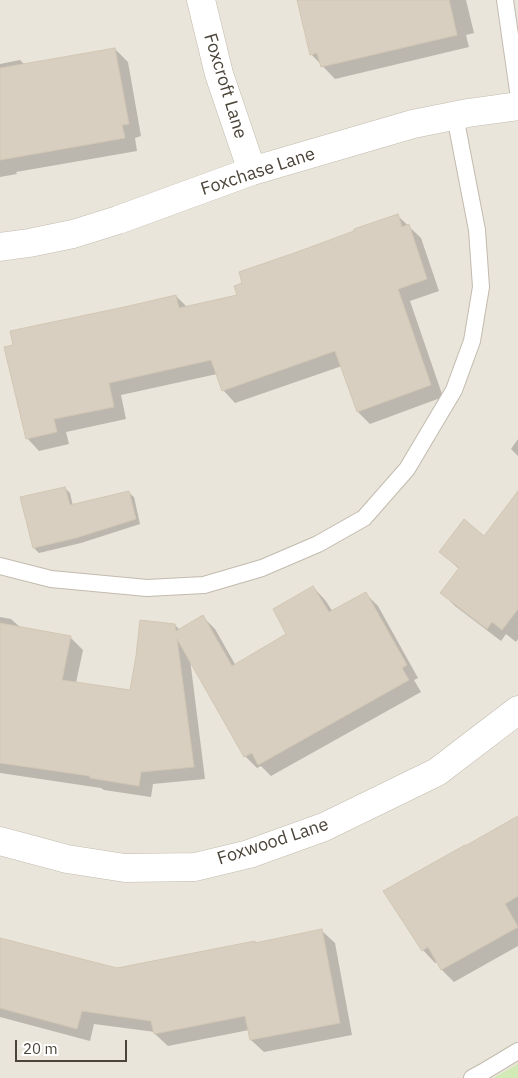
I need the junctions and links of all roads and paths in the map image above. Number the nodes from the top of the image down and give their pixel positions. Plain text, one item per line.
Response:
1 (201, 0) edge
2 (505, 0) edge
3 (518, 91) edge
4 (518, 106) edge
5 (455, 116) junction
6 (252, 171) junction
7 (0, 247) edge
8 (0, 566) edge
9 (518, 710) edge
10 (0, 841) edge
11 (518, 1051) edge
12 (472, 1078) edge

1 - 6 street, Foxcroft Lane
2 - 3 lane
4 - 5 street, Foxchase Lane
5 - 6 street, Foxchase Lane
5 - 8 lane
6 - 7 street, Foxchase Lane
9 - 10 street, Foxwood Lane
11 - 12 lane

